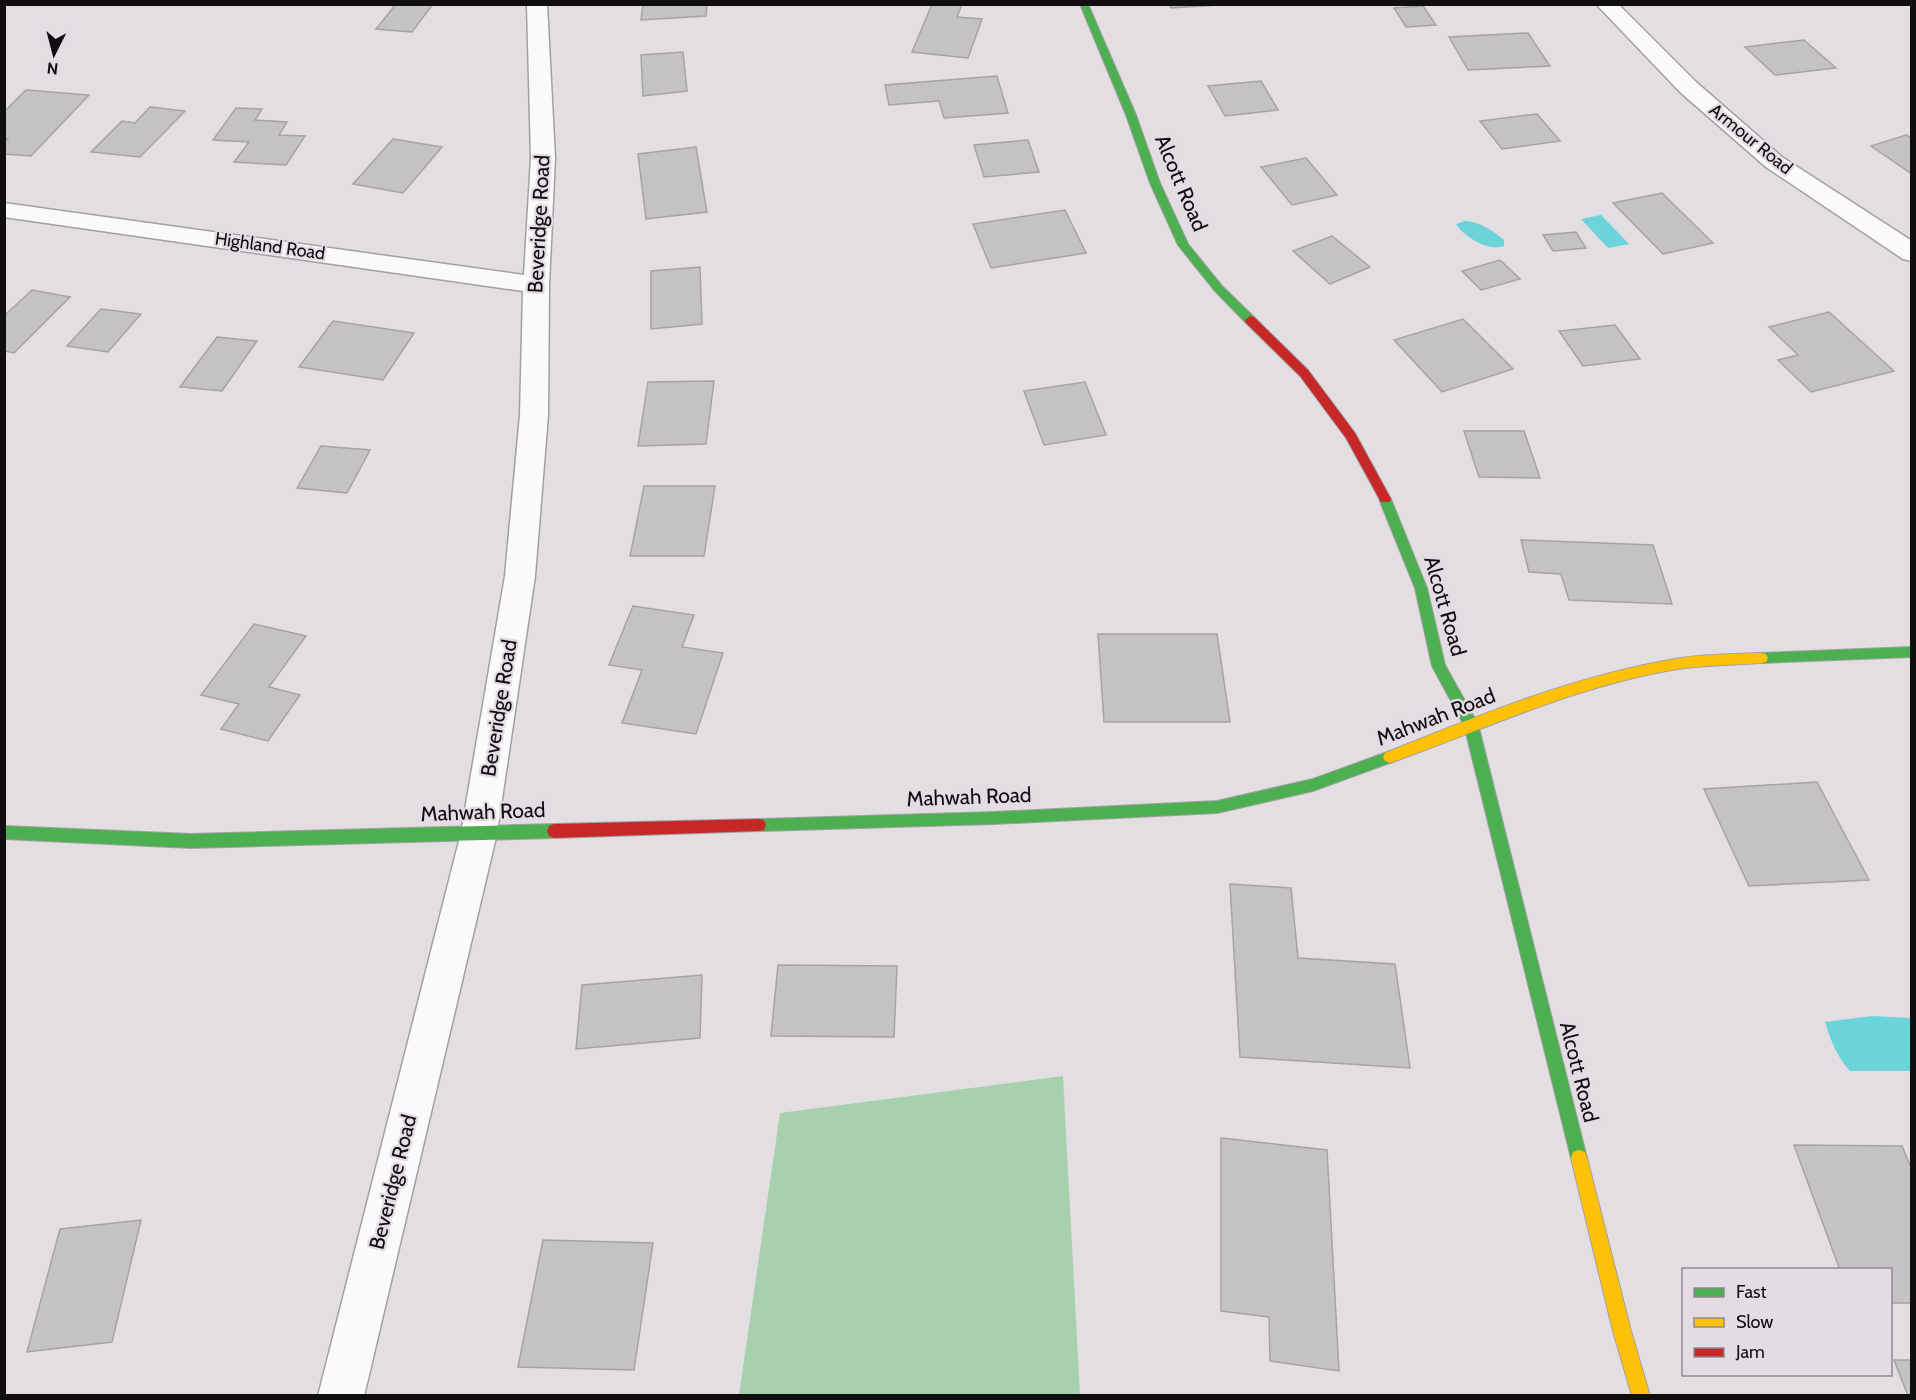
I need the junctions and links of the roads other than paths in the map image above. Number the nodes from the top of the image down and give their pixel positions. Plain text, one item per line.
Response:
1 (537, 4) edge
2 (1083, 4) edge
3 (1606, 4) edge
4 (4, 210) edge
5 (1911, 253) edge
6 (536, 285) junction
7 (1911, 652) edge
8 (1471, 724) junction
9 (4, 832) edge
10 (479, 833) junction
11 (340, 1395) edge
12 (1641, 1395) edge

1 - 6 street, Beveridge Road
2 - 8 street, Alcott Road
3 - 5 street, Armour Road
4 - 6 street, Highland Road
6 - 10 street, Beveridge Road
7 - 8 street, Mahwah Road
8 - 10 street, Mahwah Road
8 - 12 street, Alcott Road
9 - 10 street, Mahwah Road
10 - 11 street, Beveridge Road

